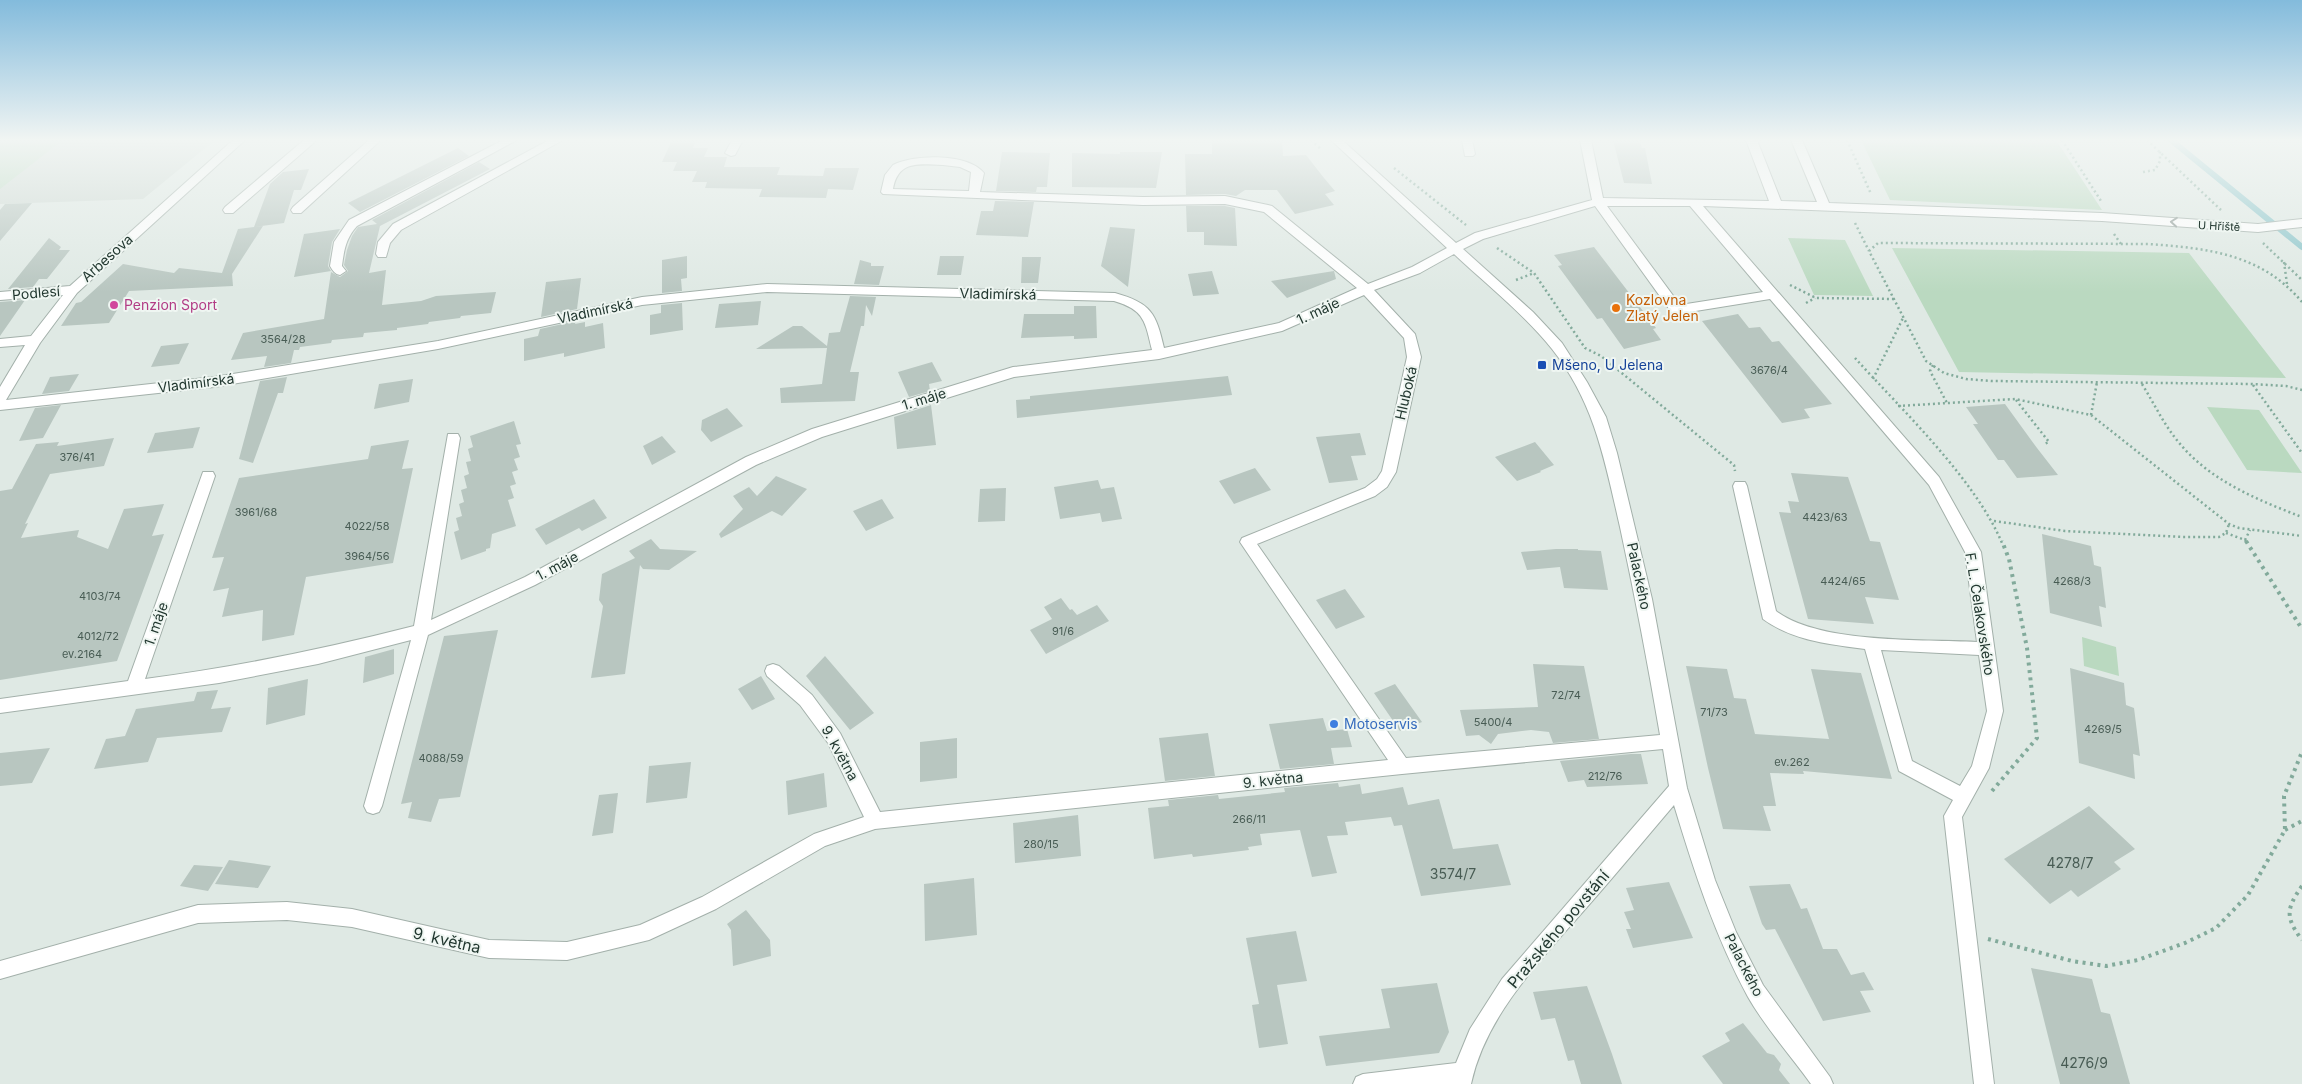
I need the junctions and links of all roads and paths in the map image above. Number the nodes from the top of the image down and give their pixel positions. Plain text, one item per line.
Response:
1 (183, 191) edge
2 (252, 191) edge
3 (319, 191) edge
4 (415, 191) edge
5 (464, 191) edge
6 (887, 191) edge
7 (975, 191) edge
8 (1391, 191) edge
9 (1422, 191) edge
10 (1596, 191) edge
11 (1771, 191) edge
12 (1818, 191) edge
13 (1869, 191) edge
14 (2095, 191) edge
15 (974, 194) junction
16 (1598, 202) junction
17 (1693, 202) junction
18 (1776, 204) junction
19 (1824, 206) junction
20 (1847, 207) junction
21 (1877, 208) junction
22 (229, 210) dead end
23 (297, 210) dead end
24 (2113, 218) junction
25 (2296, 224) edge
26 (1479, 236) junction
27 (1455, 249) junction
28 (1869, 251) junction
29 (382, 254) dead end
30 (2284, 262) dead end
31 (340, 271) dead end
32 (2287, 284) junction
33 (1790, 285) dead end
34 (1366, 289) junction
35 (72, 290) junction
36 (1774, 294) junction
37 (0, 296) edge
38 (1816, 298) junction
39 (1894, 299) junction
40 (2302, 302) edge
41 (1806, 303) dead end
42 (1904, 318) junction
43 (35, 340) junction
44 (0, 343) edge
45 (1159, 354) junction
46 (1933, 365) junction
47 (2097, 382) junction
48 (2142, 383) junction
49 (2252, 384) junction
50 (2302, 390) edge
51 (0, 398) edge
52 (2015, 399) junction
53 (1947, 403) junction
54 (0, 406) edge
55 (1897, 406) junction
56 (2091, 415) junction
57 (453, 438) dead end
58 (2044, 444) dead end
59 (2302, 453) edge
60 (208, 476) dead end
61 (1740, 486) joint
62 (2302, 517) edge
63 (2229, 524) junction
64 (2250, 530) junction
65 (2226, 533) junction
66 (2302, 536) edge
67 (2245, 540) junction
68 (2302, 630) edge
69 (421, 631) junction
70 (1871, 643) junction
71 (1987, 649) junction
72 (773, 671) dead end
73 (134, 688) junction
74 (0, 706) edge
75 (1670, 741) junction
76 (2302, 752) edge
77 (1402, 766) junction
78 (1678, 788) junction
79 (1964, 796) junction
80 (373, 806) dead end
81 (875, 821) junction
82 (2302, 821) edge
83 (2285, 830) junction
84 (2302, 886) edge
85 (1987, 938) dead end
86 (2302, 940) edge
87 (0, 970) edge
88 (1462, 1078) edge
89 (1363, 1084) edge
90 (1824, 1084) edge
91 (1984, 1084) edge

1 - 35 street, Arbesova
2 - 22 street
3 - 23 street
4 - 31 street
5 - 29 street
6 - 15 street, Hluboká
7 - 15 street, Hluboká
8 - 27 street, Palackého
9 - 26 path
10 - 16 street
11 - 18 street
12 - 19 street
13 - 21 path
14 - 24 path
15 - 34 street, Hluboká
16 - 17 street, U Hřiště
16 - 26 street, U Hřiště
16 - 36 street
17 - 18 street, U Hřiště
17 - 36 street, F. L. Čelakovského
18 - 19 street, U Hřiště
19 - 20 street, U Hřiště
20 - 21 street, U Hřiště
20 - 28 path
21 - 24 street, U Hřiště
25 -> 24 street, U Hřiště
26 - 27 street, U Hřiště
26 - 61 path
27 - 34 street, 1. máje
27 - 75 street, Palackého
28 - 32 path
28 - 39 path
30 - 32 path
32 - 40 path
33 - 38 path
34 - 45 street, 1. máje
34 - 77 street, Hluboká
35 - 37 street, Podlesí
35 - 43 street, Arbesova
36 - 71 street, F. L. Čelakovského
38 - 39 path
38 - 41 path
39 - 42 path
42 - 46 path
42 - 55 path
43 - 44 street
43 - 51 street, Arbesova
45 - 54 street, Vladimírská
45 - 69 street, 1. máje
46 - 47 path
46 - 53 path
47 - 48 path
47 - 56 path
48 - 49 path
48 - 62 path
49 - 50 path
49 - 59 path
52 - 53 path
52 - 56 path
52 - 58 path
53 - 55 path
55 - 65 path
56 - 63 path
57 - 69 street
60 - 73 street, 1. máje
61 - 70 street
63 - 64 path
63 - 65 path
64 - 66 path
64 - 67 path
65 - 67 path
67 - 68 path
69 - 73 street, 1. máje
69 - 80 street
70 - 71 street
70 - 79 street
71 - 79 street, F. L. Čelakovského
72 - 81 street, 9. května
73 - 74 street, 1. máje
75 - 77 street, 9. května
75 - 78 street, Palackého
76 - 83 path
77 - 81 street, 9. května
78 - 88 street, Pražského povstání
78 - 90 street, Palackého
79 - 91 street, F. L. Čelakovského
81 - 87 street, 9. května
82 - 83 path
83 - 85 path
84 - 86 path
88 - 89 street

